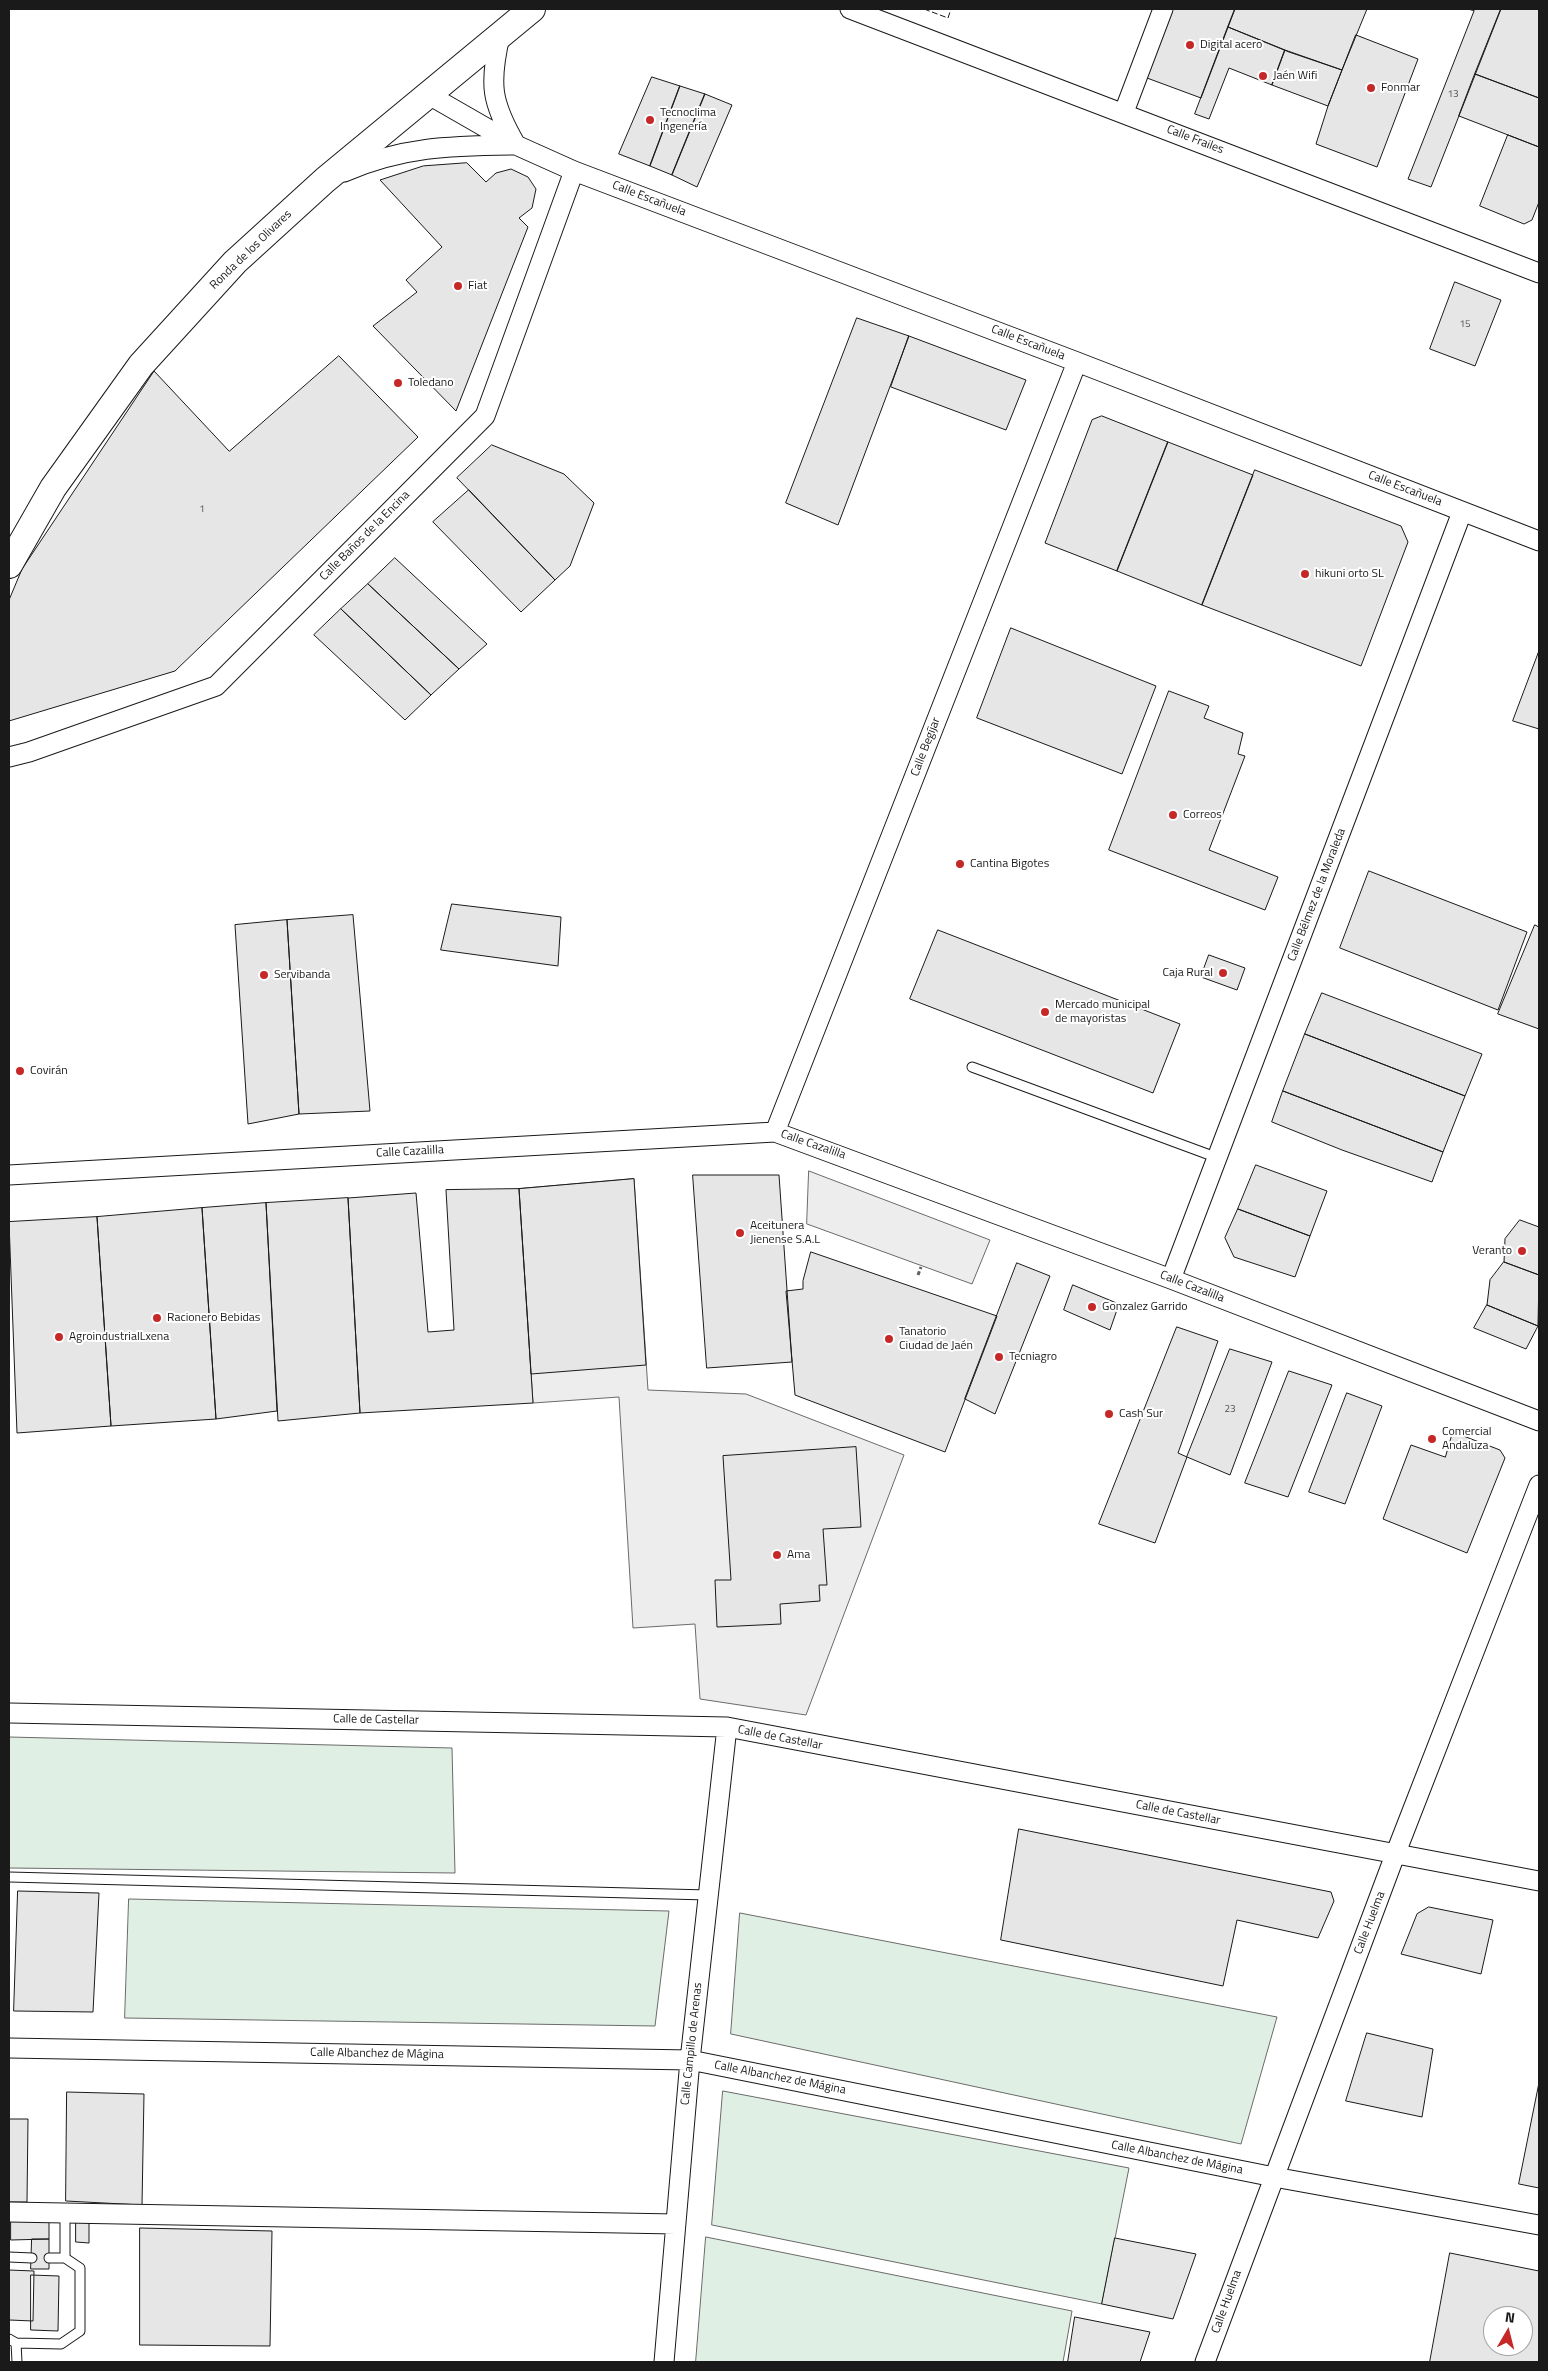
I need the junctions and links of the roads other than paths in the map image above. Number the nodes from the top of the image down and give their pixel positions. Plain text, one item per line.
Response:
1 (532, 9) edge
2 (850, 9) edge
3 (1163, 9) edge
4 (500, 36) junction
5 (429, 95) junction
6 (1124, 112) junction
7 (516, 146) junction
8 (574, 171) junction
9 (325, 180) junction
10 (1539, 273) edge
11 (1078, 362) junction
12 (1462, 512) junction
13 (1539, 541) edge
14 (9, 565) edge
15 (9, 757) edge
16 (972, 1067) dead end
17 (775, 1132) junction
18 (1218, 1158) junction
19 (9, 1175) edge
20 (1171, 1279) junction
21 (1539, 1421) edge
22 (1539, 1485) edge
23 (9, 1713) edge
24 (727, 1727) junction
25 (1396, 1855) junction
26 (9, 1877) edge
27 (1539, 1881) edge
28 (708, 1895) junction
29 (9, 2048) edge
30 (690, 2060) junction
31 (1274, 2177) junction
32 (9, 2212) edge
33 (64, 2212) junction
34 (676, 2224) junction
35 (1539, 2225) edge
36 (9, 2258) edge
37 (32, 2258) dead end
38 (49, 2258) dead end
39 (65, 2258) junction
40 (12, 2341) edge
41 (17, 2362) edge
42 (664, 2362) edge
43 (1205, 2362) edge

1 - 4 main road, Ronda de los Olivares
2 - 6 street, Calle Frailes
3 - 6 street
4 - 5 main road, Ronda de los Olivares
4 - 7 street
5 - 7 street, Calle Escañuela
5 - 9 main road, Ronda de los Olivares
6 - 10 street, Calle Frailes
7 - 8 street, Calle Escañuela
7 - 9 street, Calle Escañuela
8 - 11 street, Calle Escañuela
8 - 15 street, Calle Baños de la Encina
9 - 14 main road, Ronda de los Olivares
11 - 12 street, Calle Escañuela
11 - 17 street, Calle Begíjar
12 - 13 street, Calle Escañuela
12 - 18 street, Calle Bélmez de la Moraleda
16 - 18 lane
17 - 19 street, Calle Cazalilla
17 - 20 street, Calle Cazalilla
18 - 20 street, Calle Bélmez de la Moraleda
20 - 21 street, Calle Cazalilla
22 - 25 street, Calle Huelma
23 - 24 street, Calle de Castellar
24 - 25 street, Calle de Castellar
24 - 28 street, Calle Campillo de Arenas
25 - 27 street, Calle de Castellar
25 - 31 street, Calle Huelma
26 - 28 lane
28 - 30 street, Calle Campillo de Arenas
29 - 30 street, Calle Albanchez de Mágina
30 - 31 street, Calle Albanchez de Mágina
30 - 34 street, Calle Campillo de Arenas
31 - 35 street, Calle Albanchez de Mágina
31 - 43 street, Calle Huelma
32 - 33 street
33 - 34 street
33 - 39 lane
34 - 42 street, Calle Campillo de Arenas
36 - 37 lane
38 - 39 lane
39 - 40 lane
40 - 41 lane

